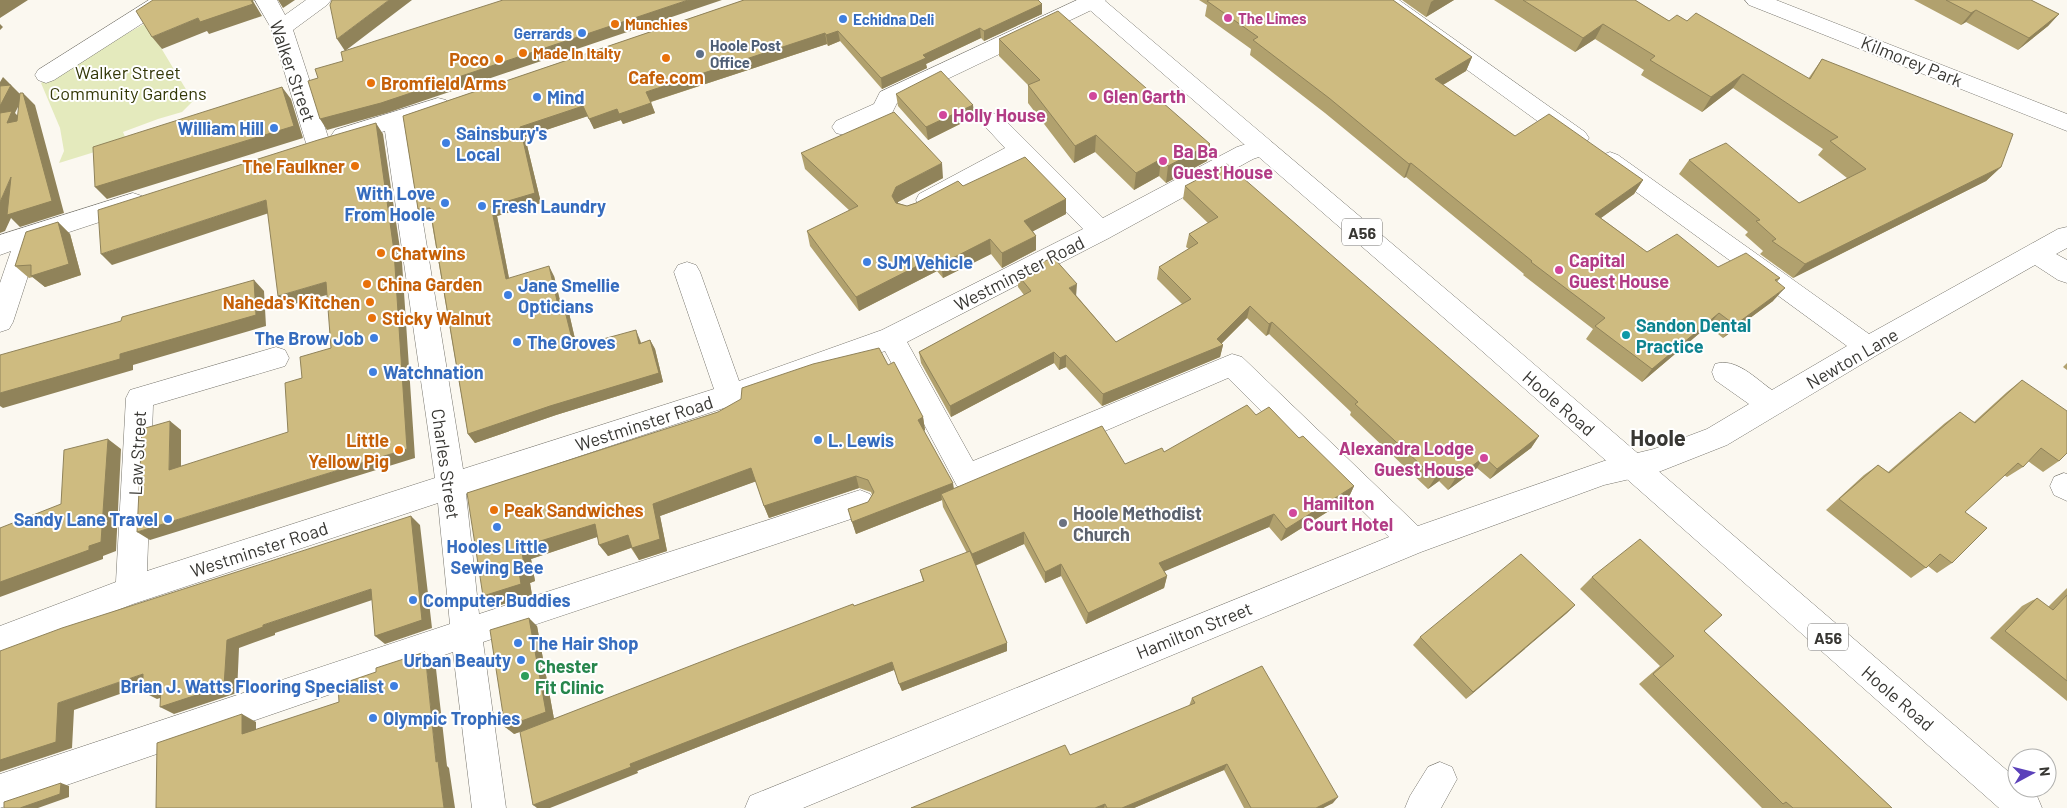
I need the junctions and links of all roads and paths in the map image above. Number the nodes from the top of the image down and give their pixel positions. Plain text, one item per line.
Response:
1 (164, 0) edge
2 (266, 0) edge
3 (320, 0) edge
4 (1093, 0) edge
5 (1385, 0) edge
6 (1756, 0) edge
7 (282, 28) junction
8 (46, 75) dead end
9 (461, 98) edge
10 (395, 121) junction
11 (992, 121) dead end
12 (2067, 123) edge
13 (844, 127) dead end
14 (1262, 147) junction
15 (1021, 150) junction
16 (149, 197) edge
17 (908, 210) edge
18 (1100, 231) junction
19 (28, 236) junction
20 (2067, 236) edge
21 (0, 245) edge
22 (2037, 254) junction
23 (687, 272) dead end
24 (2067, 273) edge
25 (0, 322) edge
26 (891, 338) junction
27 (1868, 347) junction
28 (276, 358) dead end
29 (1724, 372) dead end
30 (730, 395) junction
31 (1771, 405) junction
32 (1632, 466) junction
33 (450, 487) junction
34 (860, 503) edge
35 (1413, 541) junction
36 (130, 590) junction
37 (466, 633) junction
38 (0, 641) edge
39 (1440, 779) dead end
40 (0, 791) edge
41 (489, 808) edge
42 (762, 808) edge
43 (1422, 808) edge
44 (2025, 808) edge

1 - 8 main road
2 - 7 main road, Walker Street
3 - 7 main road
4 - 13 main road
4 - 14 main road, Hoole Road / A56
5 - 27 main road
6 - 12 main road, Kilmorey Park
7 - 10 main road, Walker Street
9 - 10 main road
10 - 33 main road, Charles Street
11 - 15 main road
14 - 18 main road, Westminster Road
14 - 32 main road, Hoole Road / A56
15 - 17 main road
15 - 18 main road
16 - 19 main road
18 - 26 main road, Westminster Road
19 - 21 main road
19 - 25 main road
20 - 22 main road, Newton Lane
22 - 24 main road
22 - 27 main road, Newton Lane
23 - 30 main road
26 - 30 main road, Westminster Road
26 - 35 main road
27 - 31 main road, Newton Lane
28 - 36 main road, Law Street
29 - 31 main road
30 - 33 main road, Westminster Road
31 - 32 main road, Newton Lane
32 - 35 main road, Hamilton Street
32 - 44 main road, Hoole Road / A56
33 - 36 main road, Westminster Road
33 - 37 main road, Charles Street
34 - 37 main road
35 - 42 main road, Hamilton Street
36 - 38 main road, Westminster Road
37 - 40 main road
37 - 41 main road, Charles Street
39 - 43 main road

